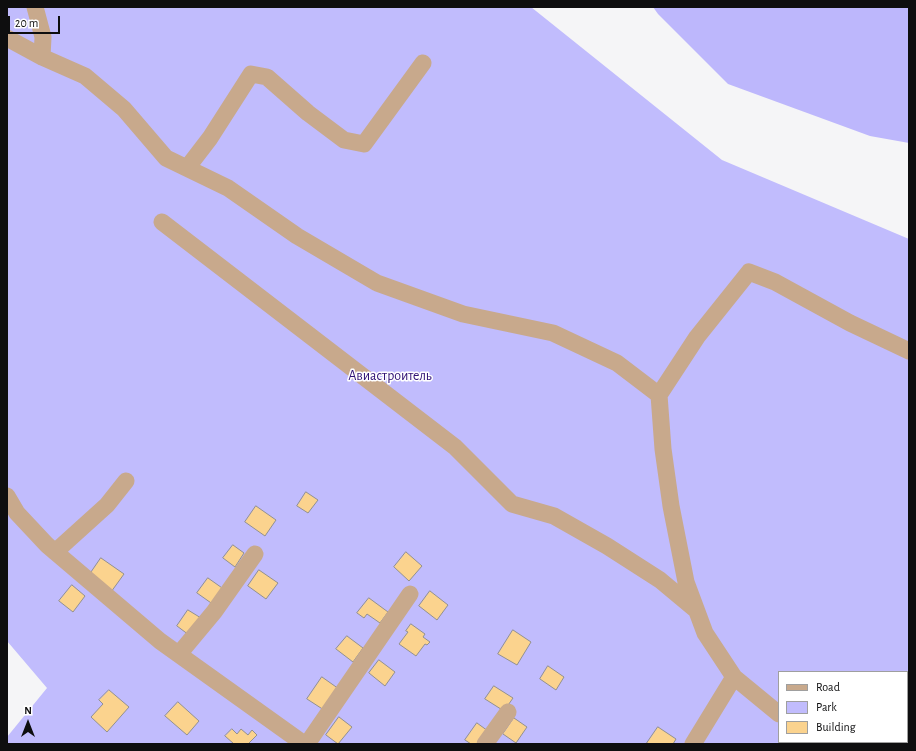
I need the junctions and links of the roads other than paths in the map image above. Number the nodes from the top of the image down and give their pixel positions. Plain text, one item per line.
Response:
1 (35, 7) edge
2 (7, 38) edge
3 (42, 57) junction
4 (423, 63) dead end
5 (187, 168) junction
6 (162, 222) dead end
7 (909, 351) edge
8 (659, 395) junction
9 (126, 481) dead end
10 (7, 496) edge
11 (55, 552) junction
12 (255, 554) dead end
13 (410, 594) dead end
14 (696, 610) junction
15 (179, 654) junction
16 (734, 677) junction
17 (508, 712) dead end
18 (778, 713) edge
19 (304, 744) edge
20 (307, 744) edge
21 (485, 744) edge
22 (693, 744) edge

1 - 3 street
2 - 3 street
3 - 5 street
4 - 5 street
5 - 8 street
6 - 14 street
7 - 8 street
8 - 14 street
9 - 11 street
10 - 11 street
11 - 15 street
12 - 15 street
13 - 20 street
14 - 16 street
15 - 19 street
16 - 18 street
16 - 22 street
17 - 21 street

